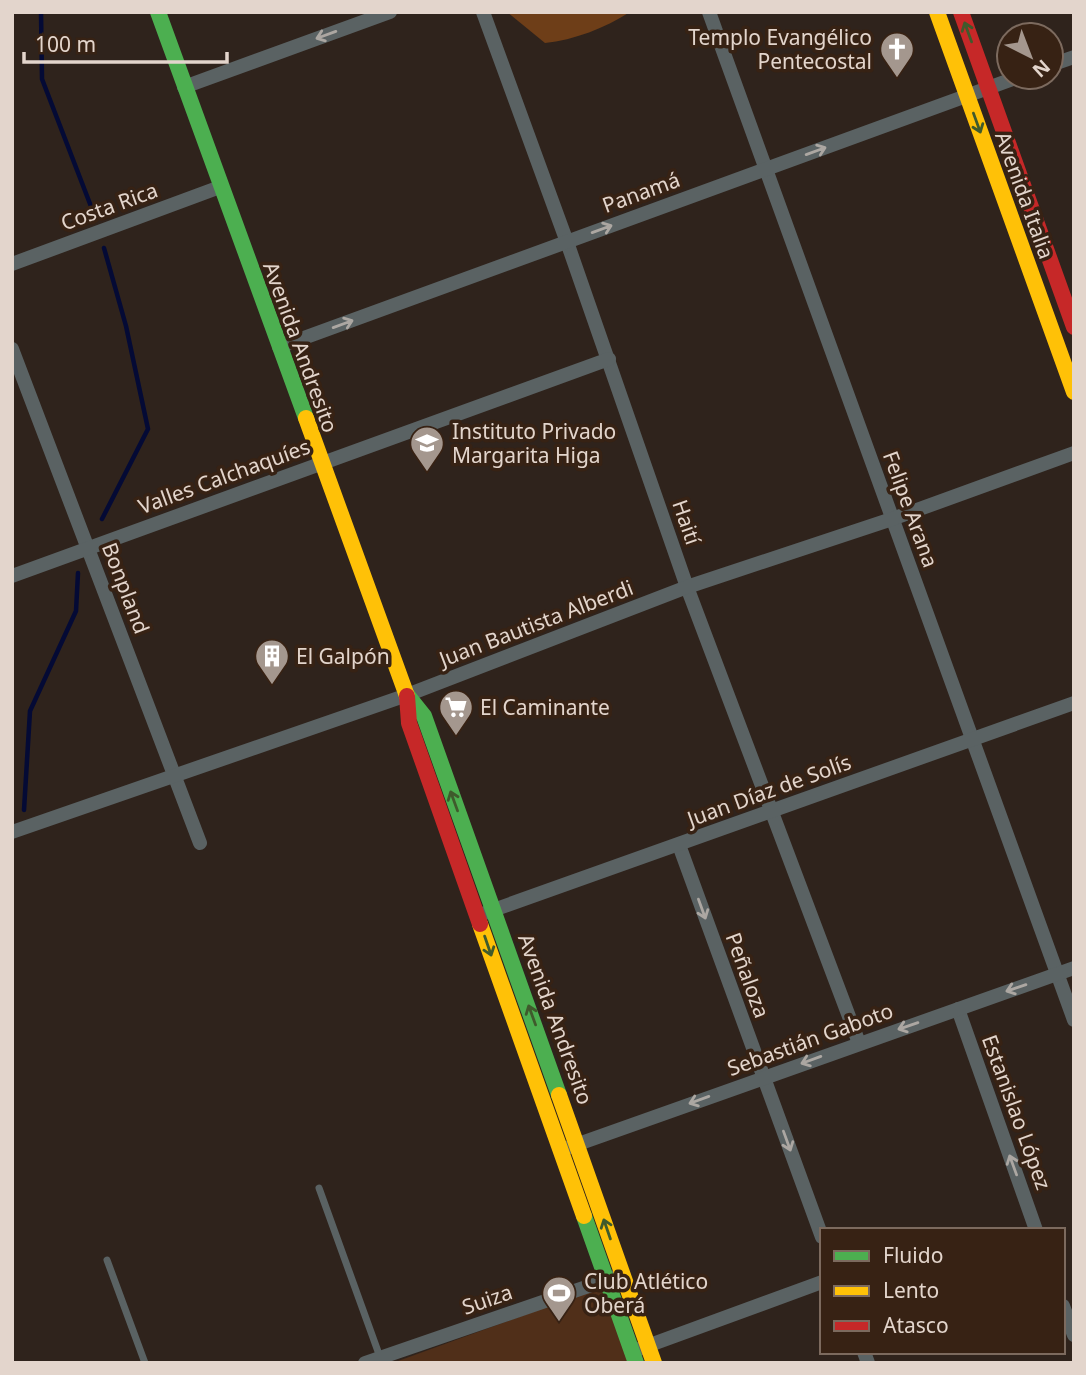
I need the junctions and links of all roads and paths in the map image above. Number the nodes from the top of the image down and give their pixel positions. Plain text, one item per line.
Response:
1 (158, 12) edge
2 (390, 12) edge
3 (482, 12) edge
4 (709, 12) edge
5 (937, 12) edge
6 (961, 12) edge
7 (995, 85) edge
8 (184, 86) junction
9 (988, 88) junction
10 (967, 96) junction
11 (765, 169) junction
12 (220, 187) junction
13 (567, 242) junction
14 (12, 264) edge
15 (1070, 307) edge
16 (1046, 316) junction
17 (1074, 327) edge
18 (279, 347) junction
19 (12, 349) edge
20 (609, 359) junction
21 (1074, 392) edge
22 (1074, 453) edge
23 (322, 463) junction
24 (892, 519) junction
25 (88, 548) junction
26 (12, 576) edge
27 (687, 587) junction
28 (407, 695) junction
29 (1074, 703) edge
30 (972, 738) junction
31 (175, 776) junction
32 (771, 811) junction
33 (12, 832) edge
34 (200, 843) dead end
35 (679, 845) junction
36 (494, 910) junction
37 (478, 916) junction
38 (1074, 968) edge
39 (1057, 974) junction
40 (958, 1009) junction
41 (1074, 1020) edge
42 (859, 1043) junction
43 (764, 1077) junction
44 (578, 1144) junction
45 (561, 1151) junction
46 (319, 1188) dead end
47 (1035, 1228) edge
48 (820, 1231) edge
49 (107, 1260) dead end
50 (623, 1275) junction
51 (606, 1280) junction
52 (820, 1283) edge
53 (1065, 1311) edge
54 (1074, 1335) edge
55 (648, 1346) junction
56 (634, 1357) edge
57 (381, 1360) edge
58 (145, 1363) edge
59 (365, 1363) edge
60 (654, 1363) edge

1 - 8 main road, Avenida Andresito
2 -> 8 street
3 - 13 street, Haití
4 - 11 street, Felipe Arana
5 - 10 main road, Avenida Italia
9 -> 6 main road, Avenida Italia
7 - 9 street, Panamá
8 - 12 main road, Avenida Andresito
9 - 10 street, Panamá
9 - 15 main road, Avenida Italia
11 -> 10 street, Panamá
10 -> 16 main road, Avenida Italia
13 -> 11 street, Panamá
11 - 24 street, Felipe Arana
12 - 14 street, Costa Rica
12 - 18 main road, Avenida Andresito
18 -> 13 street, Panamá
13 - 20 street, Haití
15 - 16 street
15 - 17 main road, Avenida Italia
16 - 21 main road, Avenida Italia
18 - 23 main road, Avenida Andresito
19 - 25 street, Bonpland
20 - 23 street, Valles Calchaquíes
20 - 27 street, Haití
22 - 24 street, Juan Bautista Alberdi
23 - 25 street, Valles Calchaquíes
23 - 28 main road, Avenida Andresito
24 - 27 street, Juan Bautista Alberdi
24 - 30 street, Felipe Arana
25 - 26 street, Valles Calchaquíes
25 - 31 street, Bonpland
27 - 28 street, Juan Bautista Alberdi
27 - 32 street, Haití
28 - 31 street, Juan Bautista Alberdi
36 -> 28 main road, Avenida Andresito
28 - 37 main road, Avenida Andresito
29 - 30 street, Juan Díaz de Solís
30 - 32 street, Juan Díaz de Solís
30 - 39 street, Felipe Arana
31 - 33 street, Juan Bautista Alberdi
31 - 34 street, Bonpland
32 - 35 street, Juan Díaz de Solís
32 - 42 street, Haití
35 - 36 street, Juan Díaz de Solís
35 -> 43 street, Peñaloza
36 - 37 street, Juan Díaz de Solís
44 -> 36 main road, Avenida Andresito
37 -> 45 main road, Avenida Andresito
38 - 39 street, Sebastián Gaboto
39 -> 40 street, Sebastián Gaboto
39 - 41 street, Felipe Arana
40 -> 42 street, Sebastián Gaboto
47 -> 40 street, Estanislao López
42 -> 43 street, Sebastián Gaboto
43 -> 44 street, Sebastián Gaboto
43 -> 48 street, Peñaloza
44 - 45 street, Sebastián Gaboto
50 -> 44 main road, Avenida Andresito
45 - 51 main road, Avenida Andresito
46 - 57 lane
49 - 58 lane
50 - 51 street, Suiza
50 - 55 main road, Avenida Andresito
51 - 56 main road, Avenida Andresito
51 - 57 street, Suiza
52 - 55 street
53 - 54 street
55 - 56 street
55 - 60 main road, Avenida Andresito
57 - 59 street, Suiza

